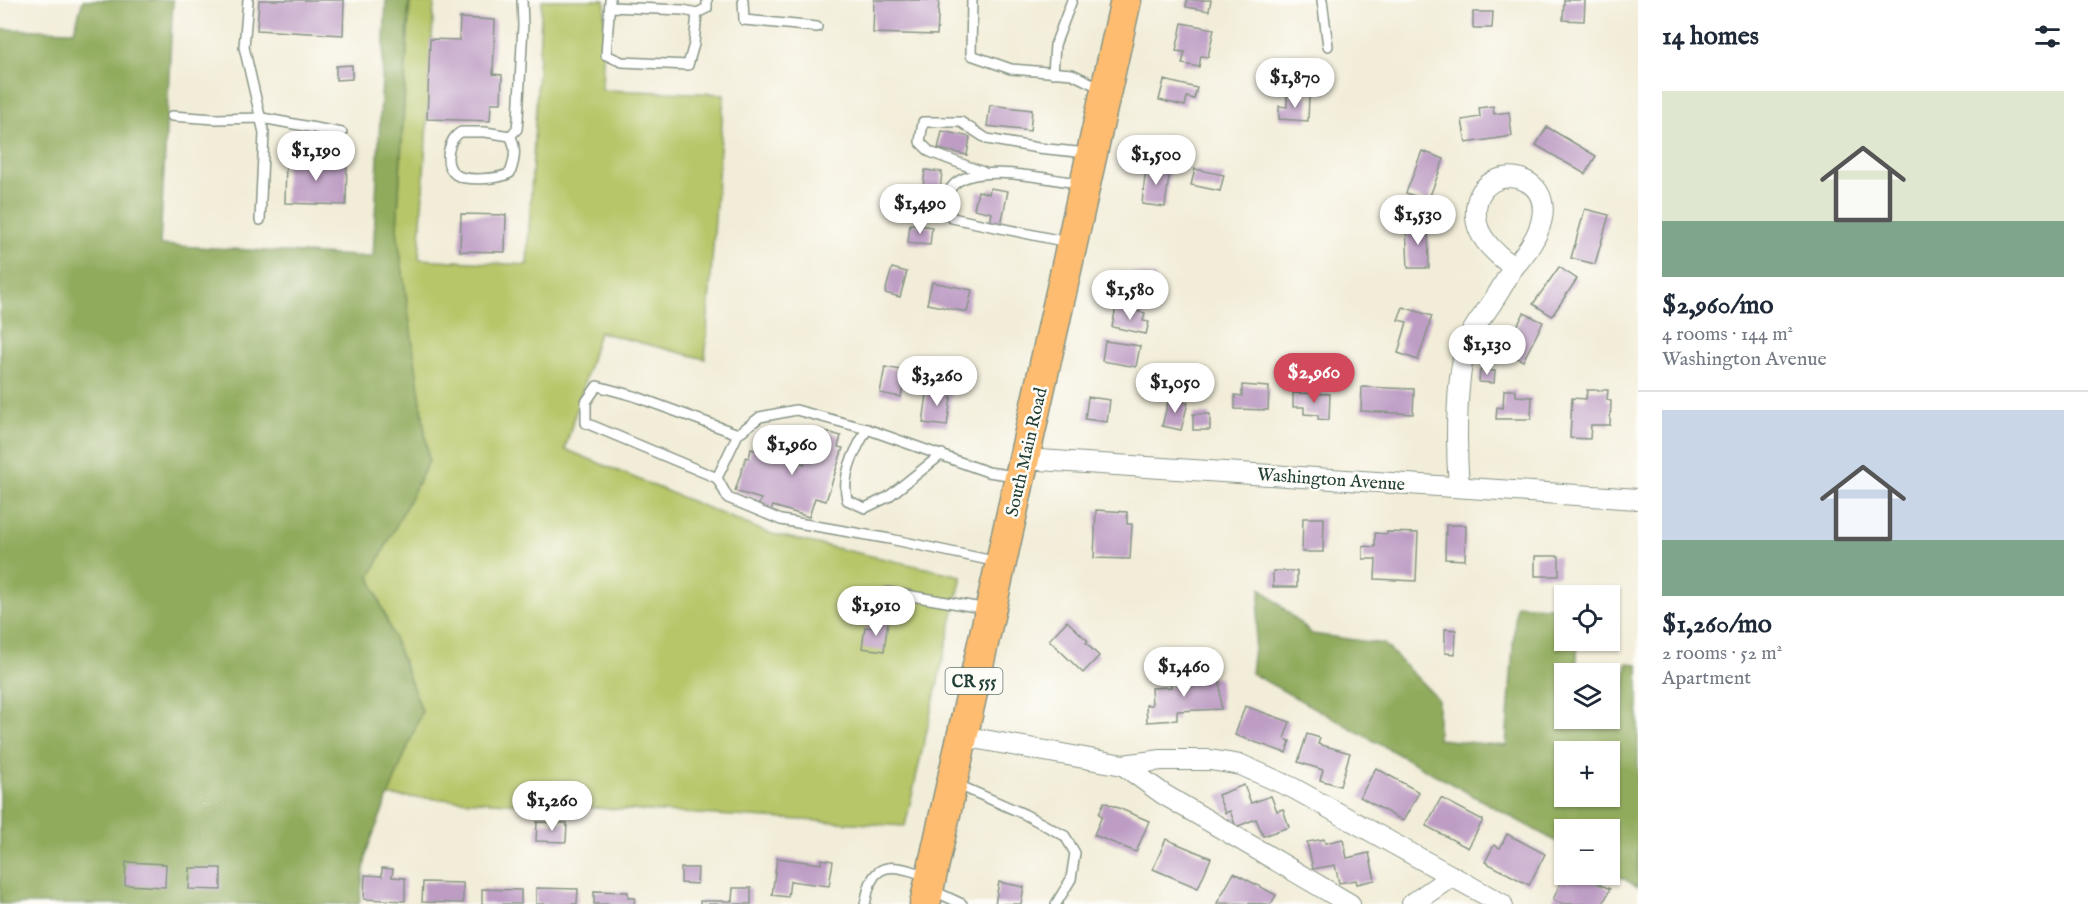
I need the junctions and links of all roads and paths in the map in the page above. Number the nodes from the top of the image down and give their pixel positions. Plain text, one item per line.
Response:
1 (248, 0) edge
2 (522, 0) edge
3 (707, 0) edge
4 (743, 0) edge
5 (972, 0) edge
6 (1072, 0) edge
7 (1126, 0) edge
8 (1322, 0) edge
9 (610, 3) edge
10 (697, 13) junction
11 (818, 27) dead end
12 (1328, 46) dead end
13 (1053, 73) junction
14 (1106, 91) junction
15 (172, 116) dead end
16 (261, 118) junction
17 (342, 133) dead end
18 (510, 136) junction
19 (1092, 154) junction
20 (983, 172) junction
21 (1085, 184) junction
22 (260, 220) dead end
23 (1072, 244) junction
24 (1514, 267) dead end
25 (867, 429) junction
26 (738, 434) junction
27 (942, 454) junction
28 (1022, 468) junction
29 (717, 478) junction
30 (1459, 487) junction
31 (1638, 499) edge
32 (1000, 562) junction
33 (888, 592) dead end
34 (990, 609) junction
35 (962, 736) junction
36 (1124, 765) junction
37 (952, 783) junction
38 (1452, 876) junction
39 (928, 890) edge
40 (866, 904) edge
41 (962, 904) edge
42 (1056, 904) edge
43 (1350, 904) edge
44 (1412, 904) edge
45 (1502, 904) edge

1 - 16 lane
2 - 18 lane
3 - 10 lane
4 - 11 lane
5 - 13 lane
6 - 13 lane
7 - 14 main road, South Main Road / CR 555
8 - 12 lane
9 - 10 lane
9 - 10 lane
13 - 14 lane
14 - 19 main road, South Main Road / CR 555
15 - 16 lane
16 - 17 lane
16 - 22 lane
18 - 18 lane
19 - 20 lane
19 - 21 main road, South Main Road / CR 555
20 - 21 lane
20 - 23 lane
21 - 23 main road, South Main Road / CR 555
23 - 28 main road, South Main Road / CR 555
24 - 30 street
25 - 26 lane
25 - 27 lane
25 - 27 lane
26 - 29 lane
26 - 29 lane
27 - 28 lane
28 - 30 street, Washington Avenue
28 - 32 main road, South Main Road / CR 555
29 - 32 lane
30 - 31 street, Washington Avenue
32 - 34 main road, South Main Road / CR 555
33 - 34 lane
34 - 35 main road, South Main Road / CR 555
35 - 36 street
35 - 37 main road, South Main Road / CR 555
36 - 38 street
36 - 43 street
37 - 39 main road, South Main Road / CR 555
37 - 42 lane
38 - 44 street
38 - 45 street
39 - 40 lane
39 - 41 lane

